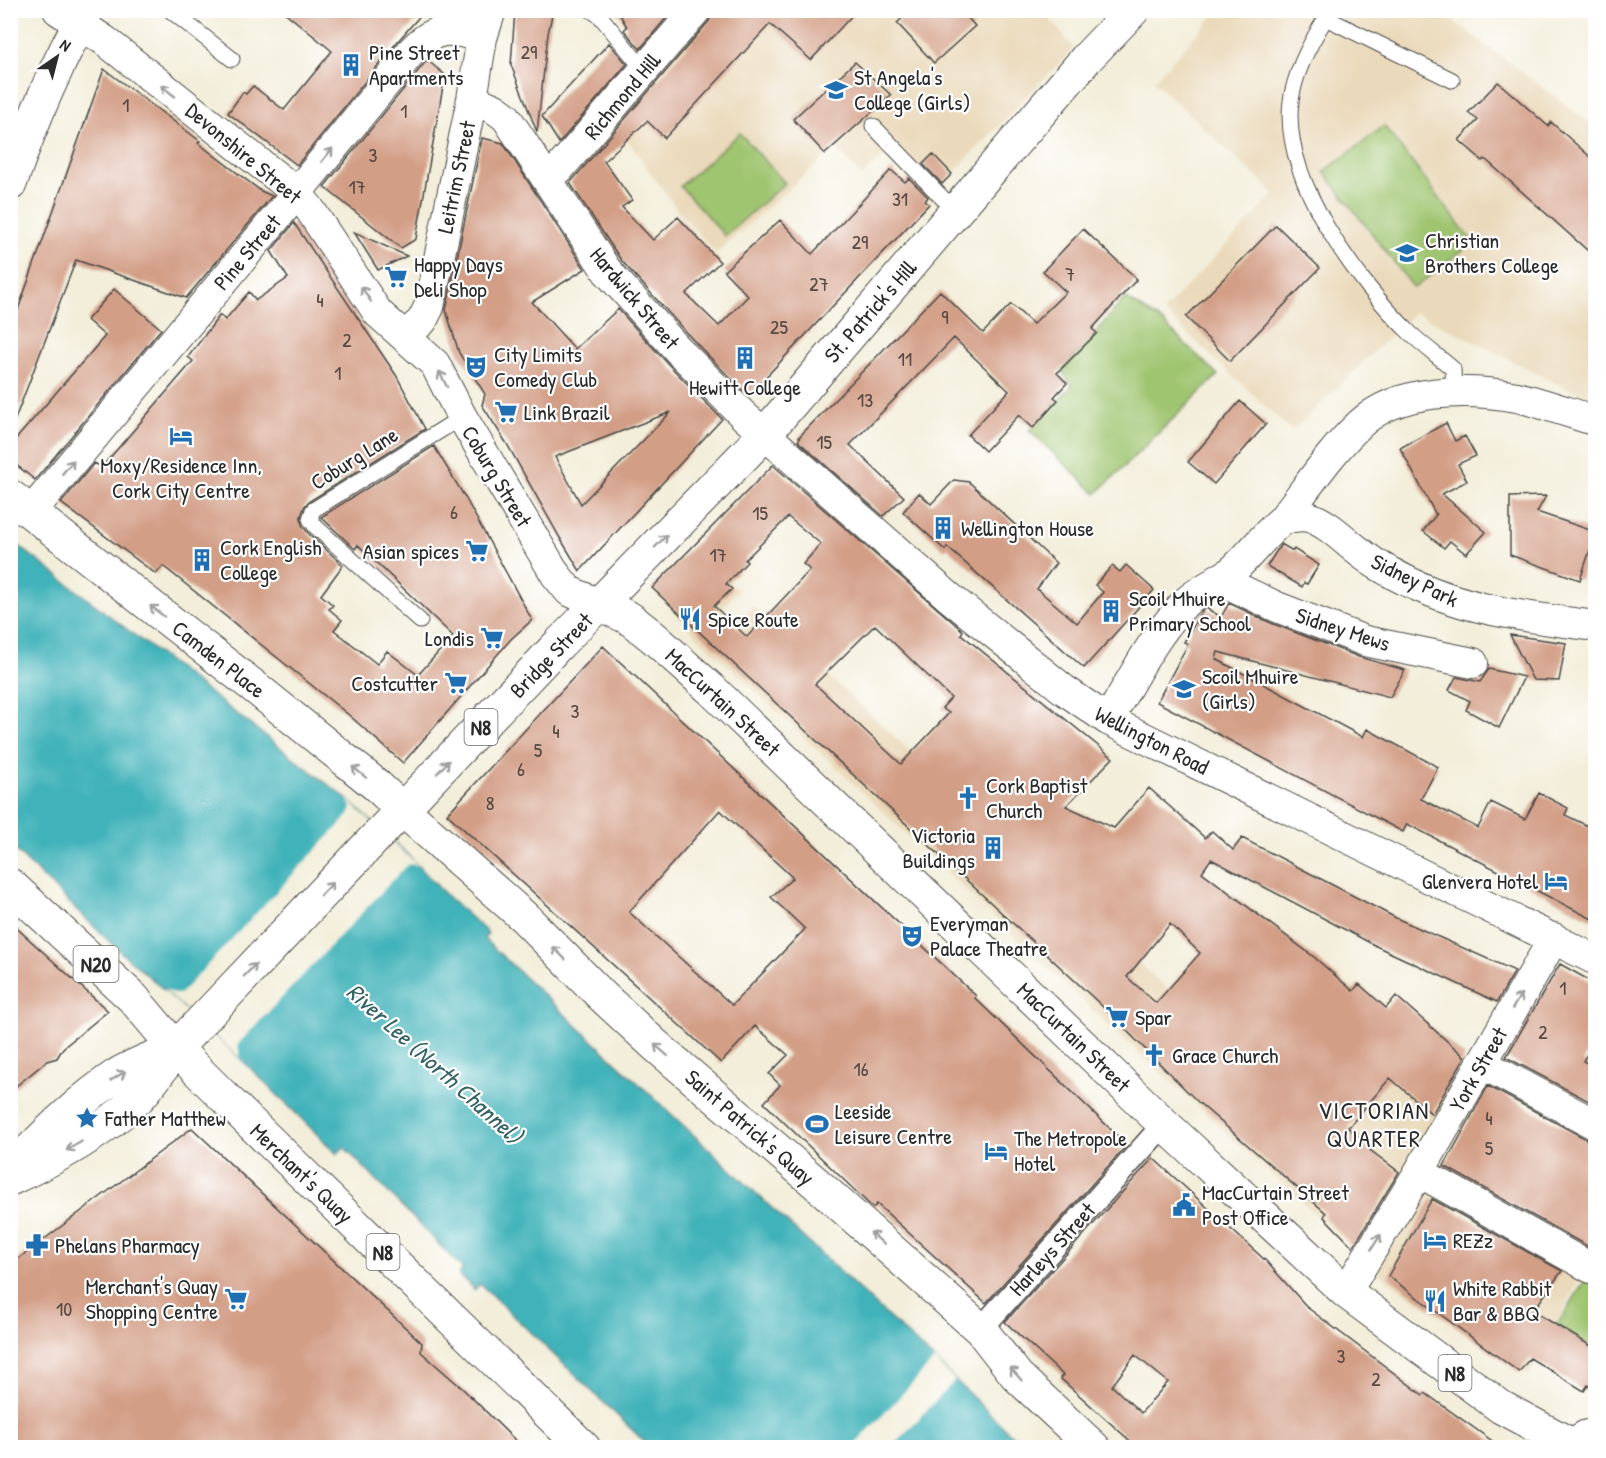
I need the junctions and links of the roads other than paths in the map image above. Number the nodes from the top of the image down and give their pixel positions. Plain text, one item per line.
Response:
1 (170, 10) edge
2 (591, 10) edge
3 (696, 10) edge
4 (1133, 10) edge
5 (1323, 14) edge
6 (75, 15) edge
7 (486, 24) edge
8 (232, 59) dead end
9 (644, 70) junction
10 (1452, 80) dead end
11 (472, 99) junction
12 (873, 126) dead end
13 (546, 178) junction
14 (10, 184) edge
15 (296, 192) junction
16 (956, 212) junction
17 (405, 336) junction
18 (1454, 393) junction
19 (462, 417) junction
20 (1596, 422) edge
21 (764, 435) junction
22 (21, 504) edge
23 (1282, 520) junction
24 (1218, 579) junction
25 (599, 604) junction
26 (420, 621) dead end
27 (1596, 626) edge
28 (1473, 663) dead end
29 (1108, 720) junction
30 (392, 821) junction
31 (10, 885) edge
32 (1554, 938) junction
33 (1596, 960) edge
34 (176, 1048) junction
35 (1480, 1063) junction
36 (1164, 1124) junction
37 (1596, 1125) edge
38 (10, 1169) edge
39 (1419, 1172) junction
40 (10, 1179) edge
41 (1590, 1268) dead end
42 (1346, 1292) junction
43 (988, 1321) dead end
44 (1577, 1445) edge
45 (584, 1448) edge
46 (1094, 1448) edge

1 - 8 lane
2 - 9 lane
3 - 9 street, Richmond Hill
4 - 16 main road, St. Patrick's Hill
5 - 10 lane
5 - 18 lane
6 - 14 main road
15 -> 6 street, Devonshire Street
7 - 11 street, Leitrim Street
15 -> 7 street, Pine Street
9 - 13 street, Richmond Hill
11 - 13 street, Hardwick Street
11 - 17 street, Leitrim Street
12 - 16 lane
13 - 21 street, Hardwick Street
17 -> 15 street, Devonshire Street
22 -> 15 street, Pine Street
16 - 21 main road, St. Patrick's Hill
19 -> 17 street, Coburg Street
18 - 20 street
18 - 23 street
19 - 25 street, Coburg Street
19 - 26 lane, Coburg Lane
25 -> 21 main road, St. Patrick's Hill
21 - 29 street, Wellington Road
30 -> 22 main road, Camden Place
23 - 24 street
23 - 27 street, Sidney Park
24 - 28 street, Sidney Mews
24 - 29 street
30 -> 25 main road, Bridge Street / N8
25 - 36 main road, MacCurtain Street / N8
29 - 32 street, Wellington Road
34 -> 30 main road, N8
46 -> 30 main road, Saint Patrick's Quay
31 - 34 main road, N20
32 - 33 street, Wellington Road
35 -> 32 street, York Street
38 -> 34 main road
34 -> 40 main road
34 - 45 main road, Merchant's Quay / N8
35 - 37 street
35 - 39 street, York Street
36 - 42 main road, MacCurtain Street / N8
36 - 43 street, Harleys Street
39 - 41 street
42 -> 39 street, York Street
42 - 44 main road, MacCurtain Street / N8

